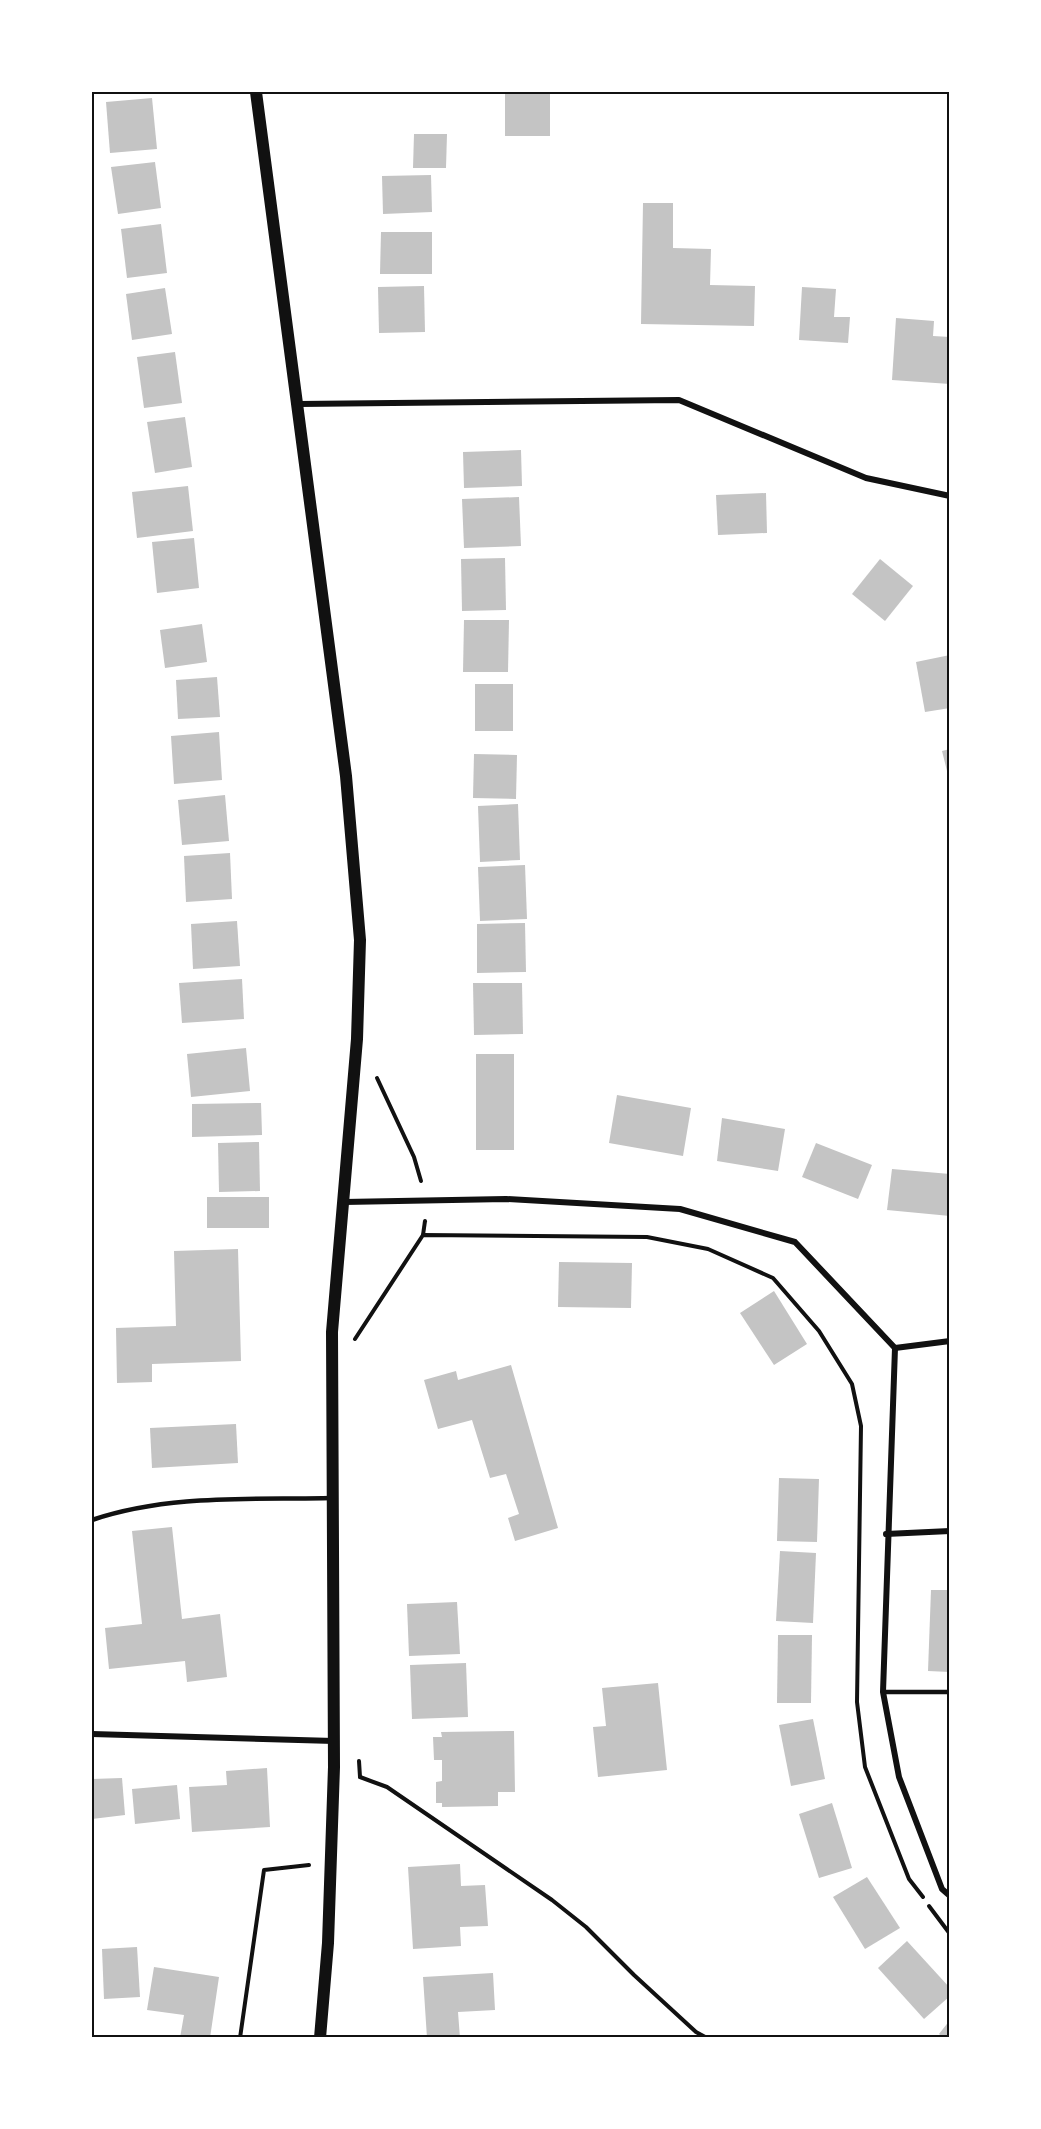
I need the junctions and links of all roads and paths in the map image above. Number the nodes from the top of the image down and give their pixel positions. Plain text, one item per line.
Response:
1 (256, 92) edge
2 (298, 404) junction
3 (950, 496) edge
4 (344, 1202) junction
5 (354, 1341) dead end
6 (950, 1341) edge
7 (895, 1348) junction
8 (333, 1498) junction
9 (92, 1520) edge
10 (950, 1532) edge
11 (886, 1534) junction
12 (882, 1692) junction
13 (950, 1692) edge
14 (92, 1734) edge
15 (335, 1741) junction
16 (358, 1753) dead end
17 (334, 1767) junction
18 (360, 1777) junction
19 (331, 1862) junction
20 (950, 1896) edge
21 (950, 1934) edge
22 (240, 2037) edge
23 (320, 2037) edge
24 (707, 2037) edge

1 - 2 main road
2 - 3 street
2 - 4 main road
4 - 7 street
4 - 8 main road
5 - 21 path
6 - 7 street
7 - 11 street
8 - 9 lane
8 - 15 main road
10 - 11 street
11 - 12 street
12 - 13 lane
12 - 20 street
14 - 15 street
15 - 17 main road
16 - 18 path
17 - 18 path
17 - 19 main road
18 - 24 path
19 - 22 path
19 - 23 main road

